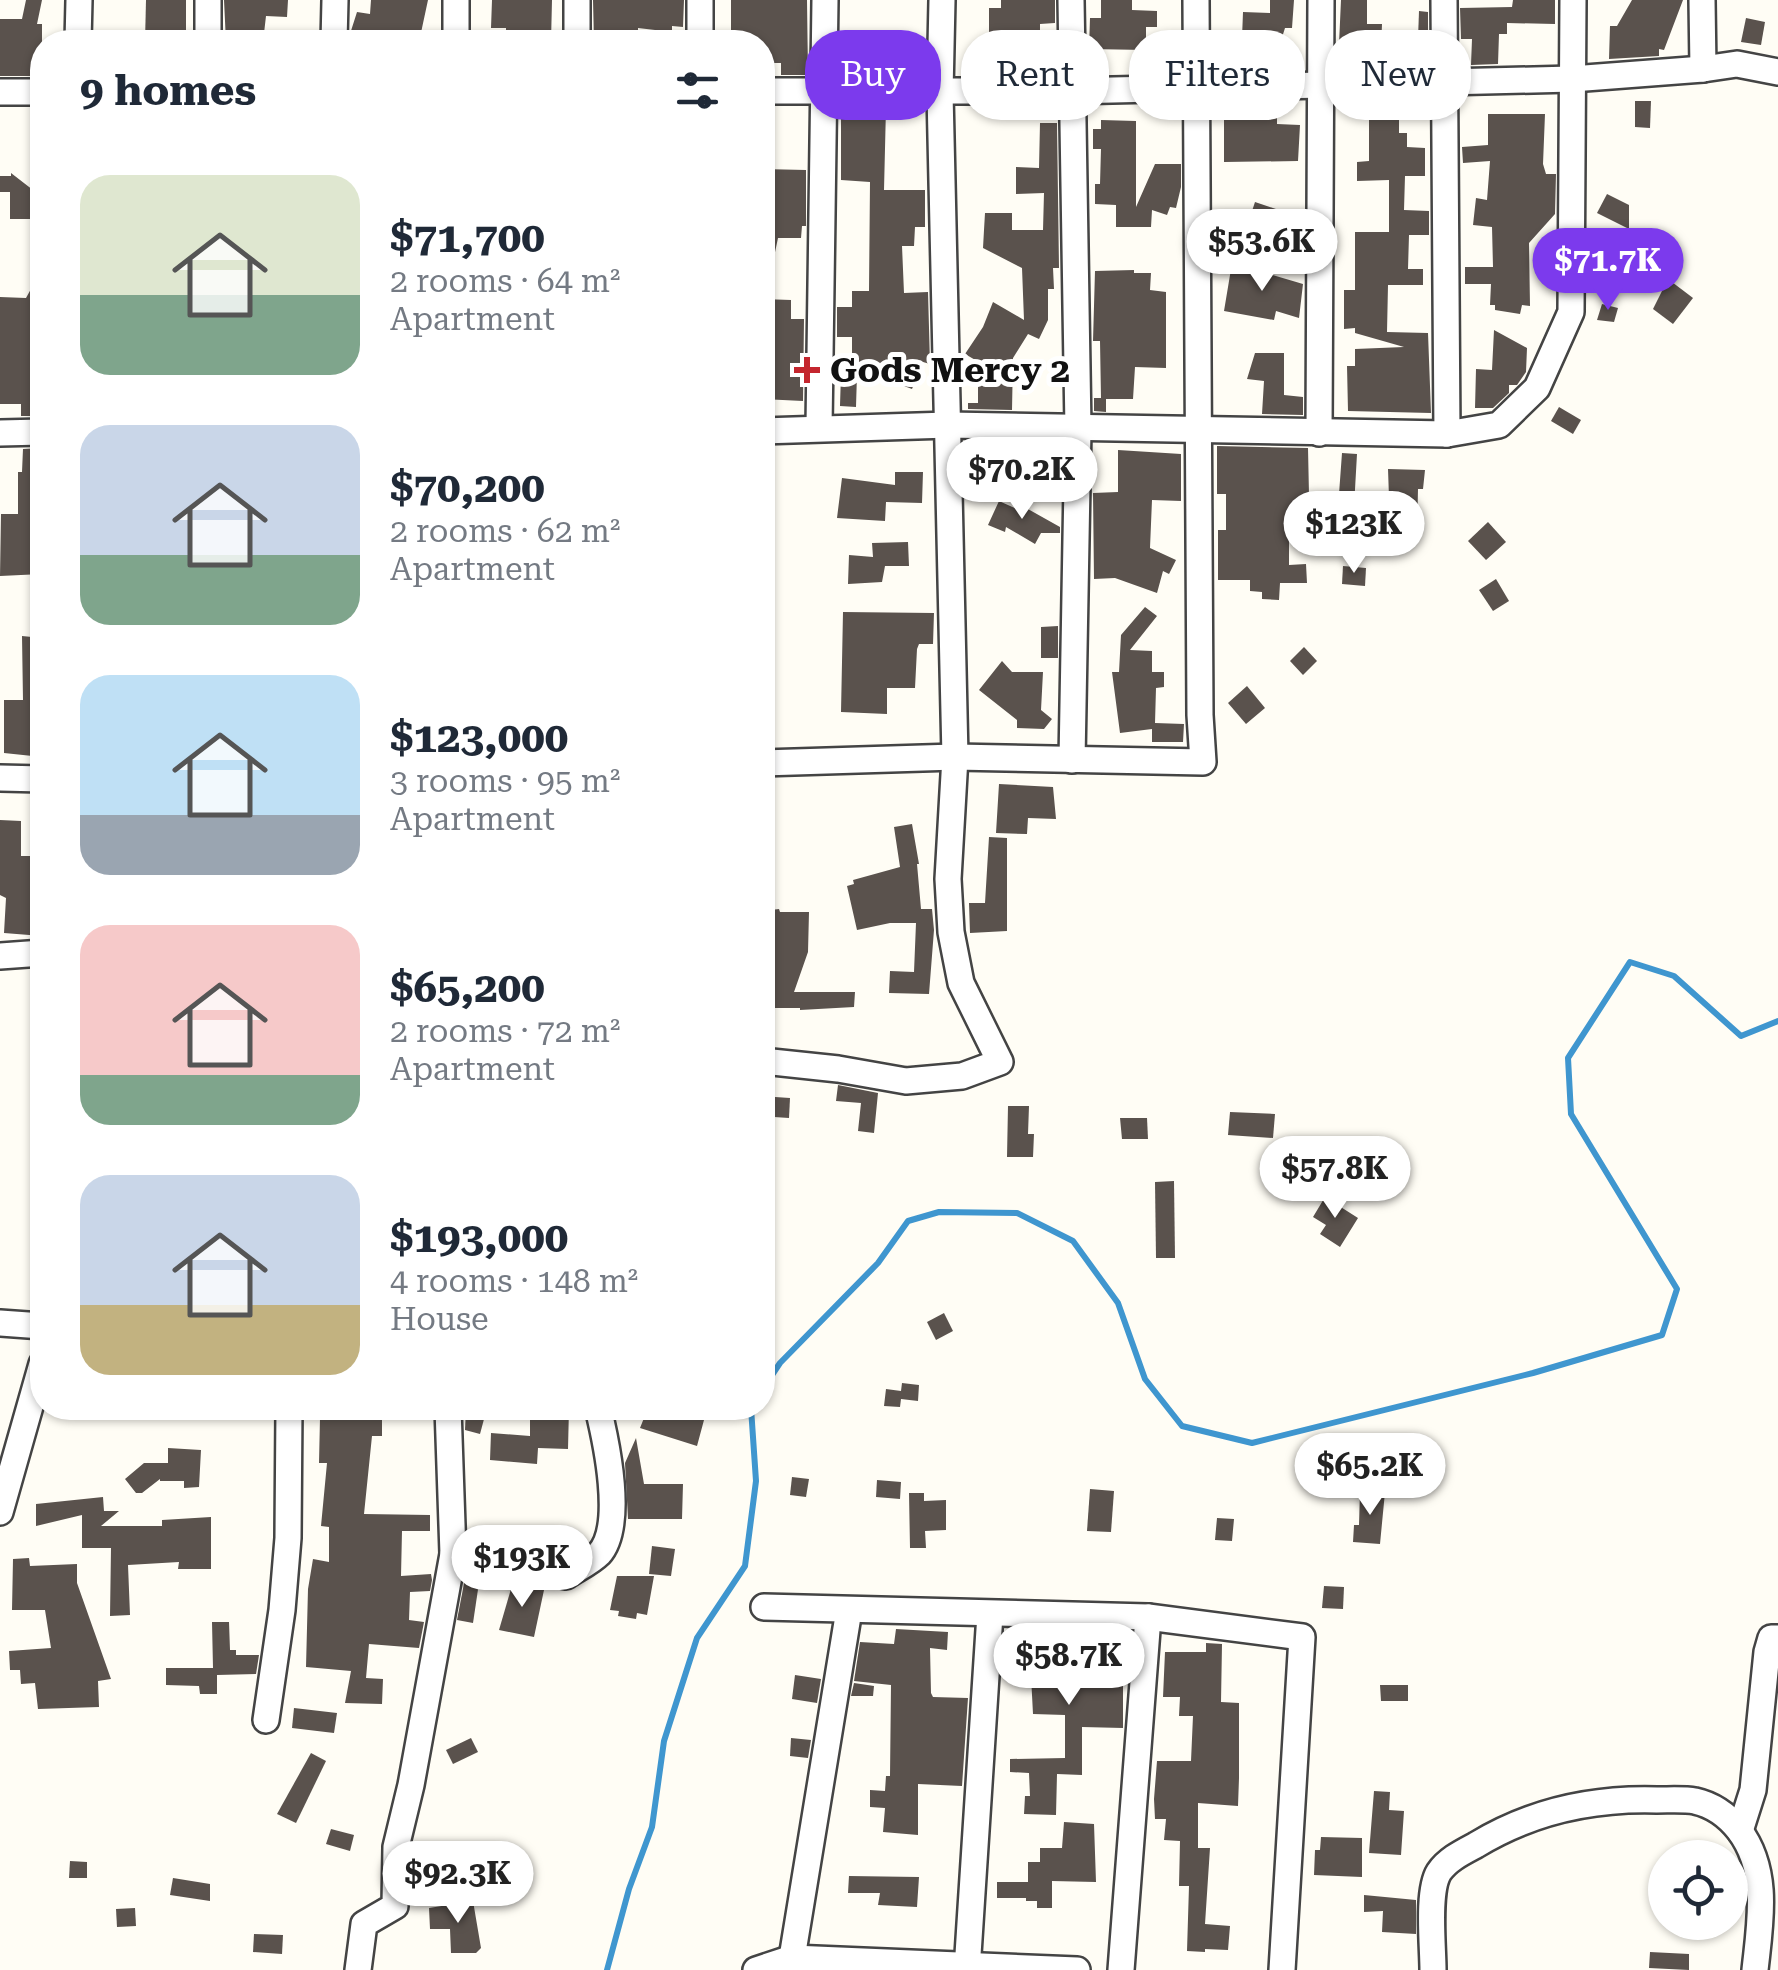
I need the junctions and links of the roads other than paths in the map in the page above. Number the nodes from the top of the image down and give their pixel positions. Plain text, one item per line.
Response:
1 (78, 0) edge
2 (208, 0) edge
3 (335, 0) edge
4 (456, 0) edge
5 (577, 0) edge
6 (700, 0) edge
7 (825, 0) edge
8 (942, 0) edge
9 (1071, 0) edge
10 (1196, 0) edge
11 (1321, 0) edge
12 (1444, 0) edge
13 (1572, 0) edge
14 (1702, 0) edge
15 (78, 30) edge
16 (208, 30) edge
17 (334, 30) edge
18 (456, 30) edge
19 (577, 30) edge
20 (700, 30) edge
21 (825, 30) edge
22 (1071, 30) edge
23 (1196, 30) edge
24 (1444, 30) edge
25 (941, 46) edge
26 (1703, 69) junction
27 (1778, 72) edge
28 (1572, 79) junction
29 (1471, 81) edge
30 (1305, 84) edge
31 (1320, 84) junction
32 (1325, 84) edge
33 (805, 90) edge
34 (775, 91) edge
35 (0, 92) edge
36 (30, 92) edge
37 (824, 120) edge
38 (941, 120) edge
39 (1071, 120) edge
40 (1196, 120) edge
41 (1444, 120) edge
42 (948, 425) junction
43 (819, 427) junction
44 (1078, 430) junction
45 (1196, 430) junction
46 (775, 431) edge
47 (30, 432) edge
48 (0, 433) edge
49 (1319, 433) junction
50 (1447, 434) junction
51 (956, 757) junction
52 (1072, 760) junction
53 (775, 763) edge
54 (0, 778) edge
55 (30, 779) edge
56 (30, 955) edge
57 (0, 956) edge
58 (775, 1063) edge
59 (0, 1323) edge
60 (30, 1325) edge
61 (30, 1406) edge
62 (289, 1420) edge
63 (448, 1420) edge
64 (601, 1420) edge
65 (0, 1512) edge
66 (453, 1554) junction
67 (764, 1606) dead end
68 (849, 1610) junction
69 (990, 1614) junction
70 (1148, 1617) junction
71 (1778, 1638) edge
72 (266, 1720) dead end
73 (1740, 1832) junction
74 (792, 1958) junction
75 (967, 1968) edge
76 (358, 1970) edge
77 (756, 1970) edge
78 (1077, 1970) edge
79 (1121, 1970) edge
80 (1282, 1970) edge
81 (1433, 1970) edge
82 (1754, 1970) edge

1 - 15 street
2 - 16 street
3 - 17 street
4 - 18 street
5 - 19 street
6 - 20 street
7 - 21 street
8 - 25 street
9 - 22 street
10 - 23 street
11 - 31 street
12 - 24 street
13 - 28 street
14 - 26 street
26 - 27 street
26 - 28 street
28 - 29 street
28 - 50 street
30 - 31 street
31 - 32 street
31 - 49 street
33 - 34 street
35 - 36 street
37 - 43 street
38 - 42 street
39 - 44 street
40 - 45 street
41 - 50 street
42 - 43 street
42 - 44 street
42 - 51 street
43 - 46 street
44 - 45 street
44 - 52 street
45 - 49 street
45 - 52 street
47 - 48 street
49 - 50 street
51 - 52 street
51 - 53 street
51 - 58 street
54 - 55 street
56 - 57 street
59 - 60 street
61 - 65 street
62 - 72 street
63 - 66 street
64 - 66 street
66 - 76 street
67 - 68 street
68 - 69 street
68 - 74 street
69 - 70 street
69 - 75 street
70 - 79 street
70 - 80 street
71 - 73 street
73 - 81 street
73 - 82 street
74 - 75 street
74 - 77 street
75 - 78 street

